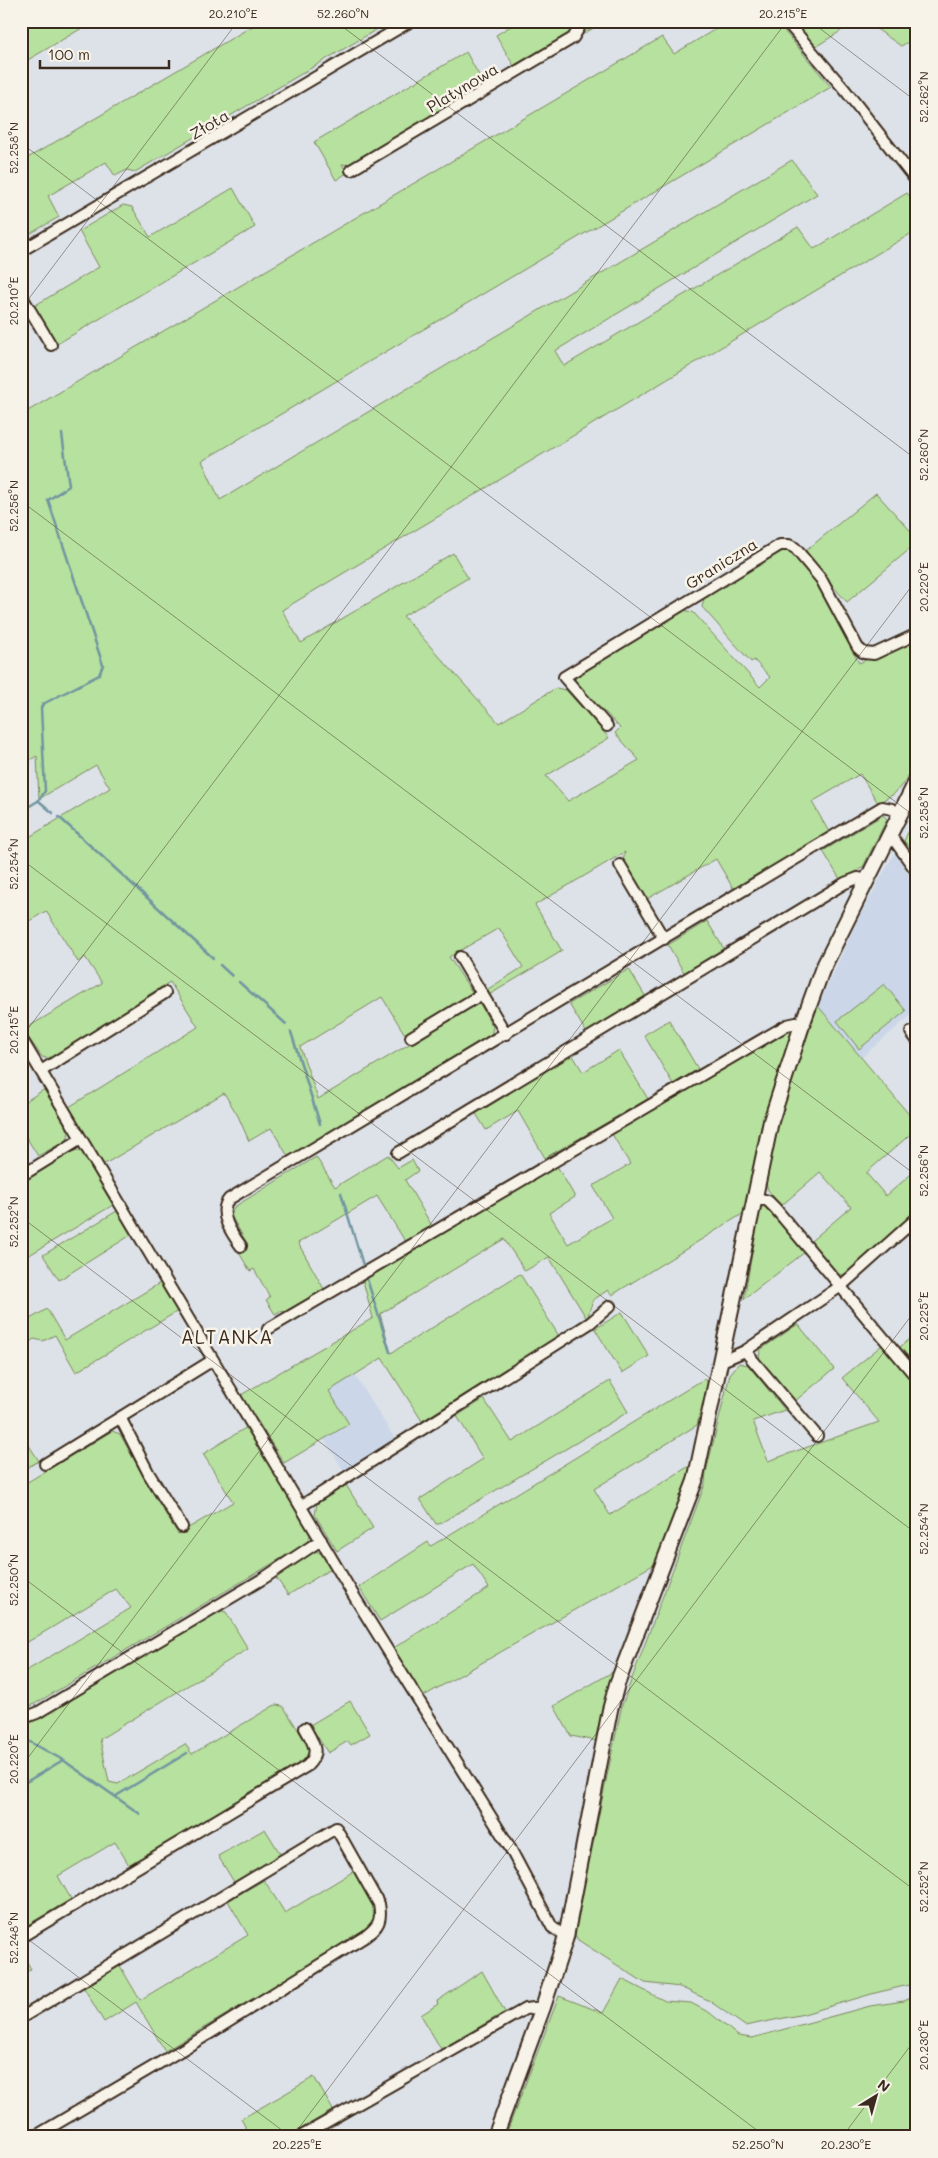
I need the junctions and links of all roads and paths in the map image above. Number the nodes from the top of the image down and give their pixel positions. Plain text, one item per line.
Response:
1 (411, 21) edge
2 (786, 21) edge
3 (582, 23) dead end
4 (351, 170) dead end
5 (917, 182) edge
6 (21, 251) edge
7 (21, 295) edge
8 (51, 345) dead end
9 (917, 634) edge
10 (607, 726) dead end
11 (917, 780) edge
12 (900, 814) junction
13 (889, 837) junction
14 (620, 865) dead end
15 (917, 872) edge
16 (867, 880) junction
17 (664, 939) junction
18 (460, 957) dead end
19 (165, 993) dead end
20 (482, 994) junction
21 (802, 1024) junction
22 (506, 1034) junction
23 (411, 1037) dead end
24 (21, 1038) edge
25 (41, 1071) junction
26 (81, 1138) junction
27 (398, 1153) dead end
28 (21, 1176) edge
29 (754, 1197) junction
30 (917, 1218) edge
31 (241, 1246) dead end
32 (841, 1286) junction
33 (610, 1306) dead end
34 (268, 1328) dead end
35 (745, 1351) junction
36 (214, 1360) junction
37 (722, 1361) junction
38 (917, 1378) edge
39 (121, 1419) junction
40 (817, 1436) dead end
41 (45, 1464) dead end
42 (300, 1506) junction
43 (182, 1527) dead end
44 (321, 1540) junction
45 (21, 1719) edge
46 (305, 1728) dead end
47 (21, 1936) edge
48 (566, 1937) junction
49 (543, 2007) junction
50 (21, 2018) edge
51 (34, 2137) edge
52 (300, 2137) edge
53 (495, 2137) edge

1 - 6 street, Złota
2 - 5 street
3 - 4 street, Platynowa
7 - 8 street
9 - 10 street, Graniczna
11 - 12 street
12 - 13 street
12 - 17 street
13 - 15 street
13 - 16 street
14 - 17 street
16 - 21 street
16 - 27 street
17 - 22 street
18 - 20 street
19 - 25 street
20 - 22 street
20 - 23 street
21 - 29 street
21 - 34 street
22 - 31 street
24 - 25 street
25 - 26 street
26 - 28 street
26 - 36 street
29 - 32 street
29 - 37 street
30 - 32 street
32 - 35 street
32 - 38 street
33 - 42 street
35 - 37 street
35 - 40 street
36 - 39 street
36 - 42 street
37 - 48 street
39 - 41 street
39 - 43 street
42 - 44 street
44 - 45 street
44 - 48 street
46 - 47 street
48 - 49 street
49 - 52 street
49 - 53 street
50 - 51 street

